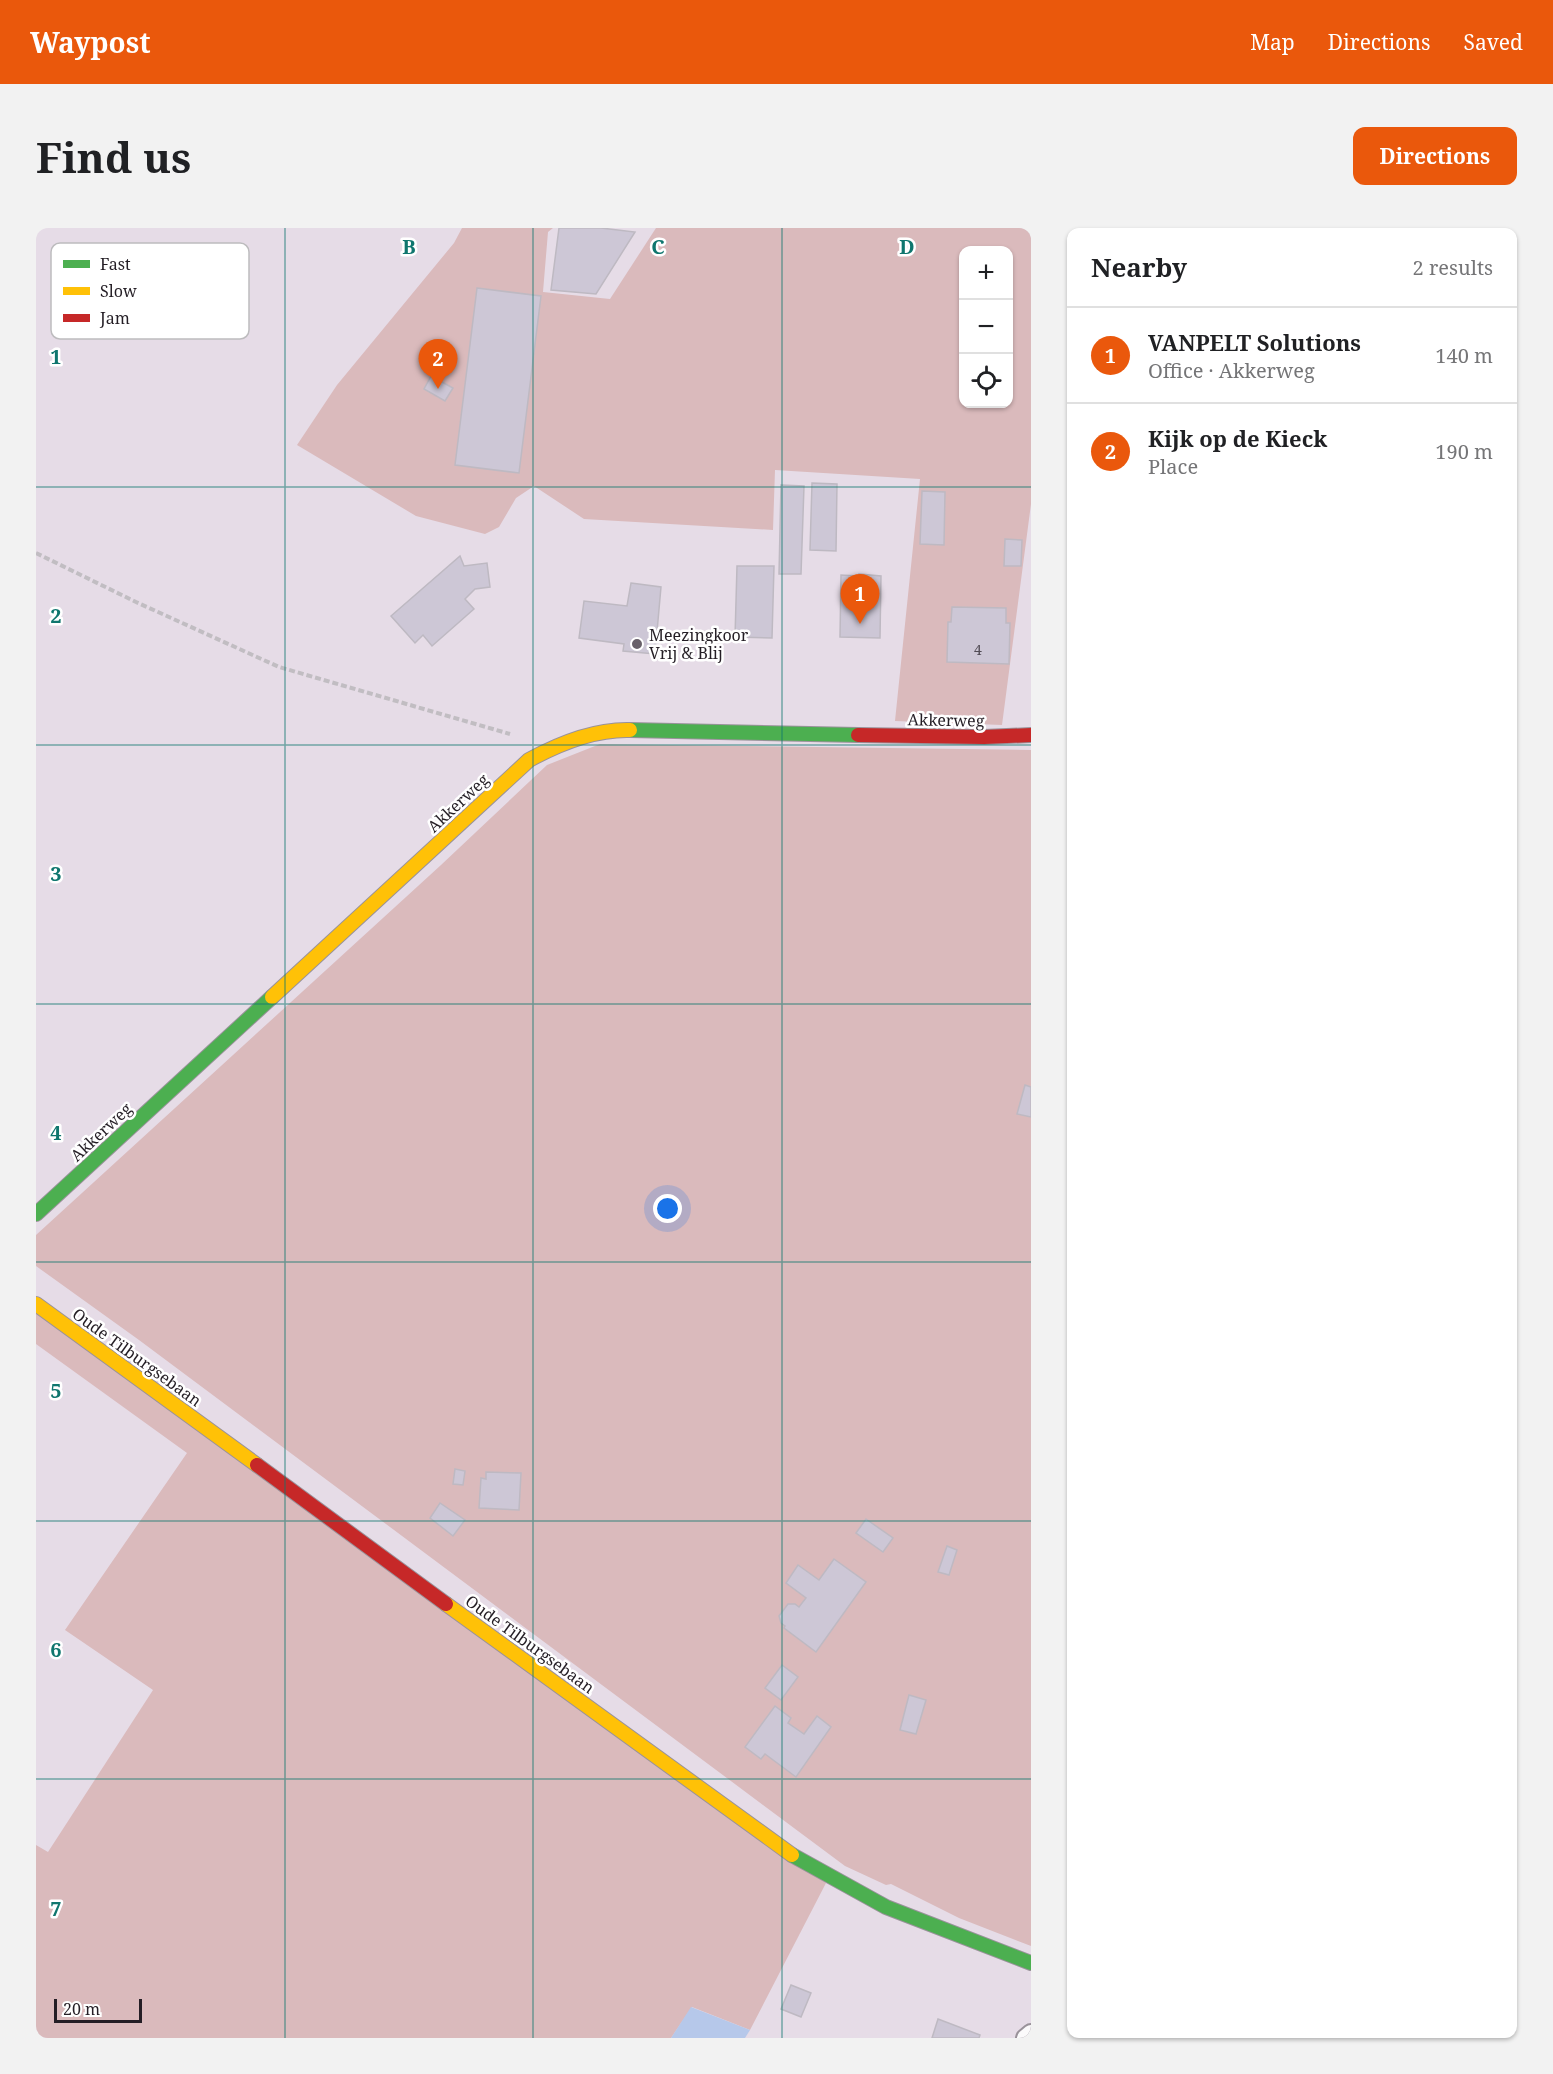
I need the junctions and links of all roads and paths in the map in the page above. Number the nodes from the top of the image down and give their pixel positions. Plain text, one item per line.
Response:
1 (36, 553) edge
2 (1031, 735) edge
3 (553, 746) junction
4 (36, 1214) edge
5 (36, 1304) edge
6 (1031, 1963) edge
7 (1031, 2032) edge
8 (1025, 2038) edge

1 - 3 path
2 - 3 street, Akkerweg
3 - 4 street, Akkerweg
5 - 6 street, Oude Tilburgsebaan
7 - 8 lane

